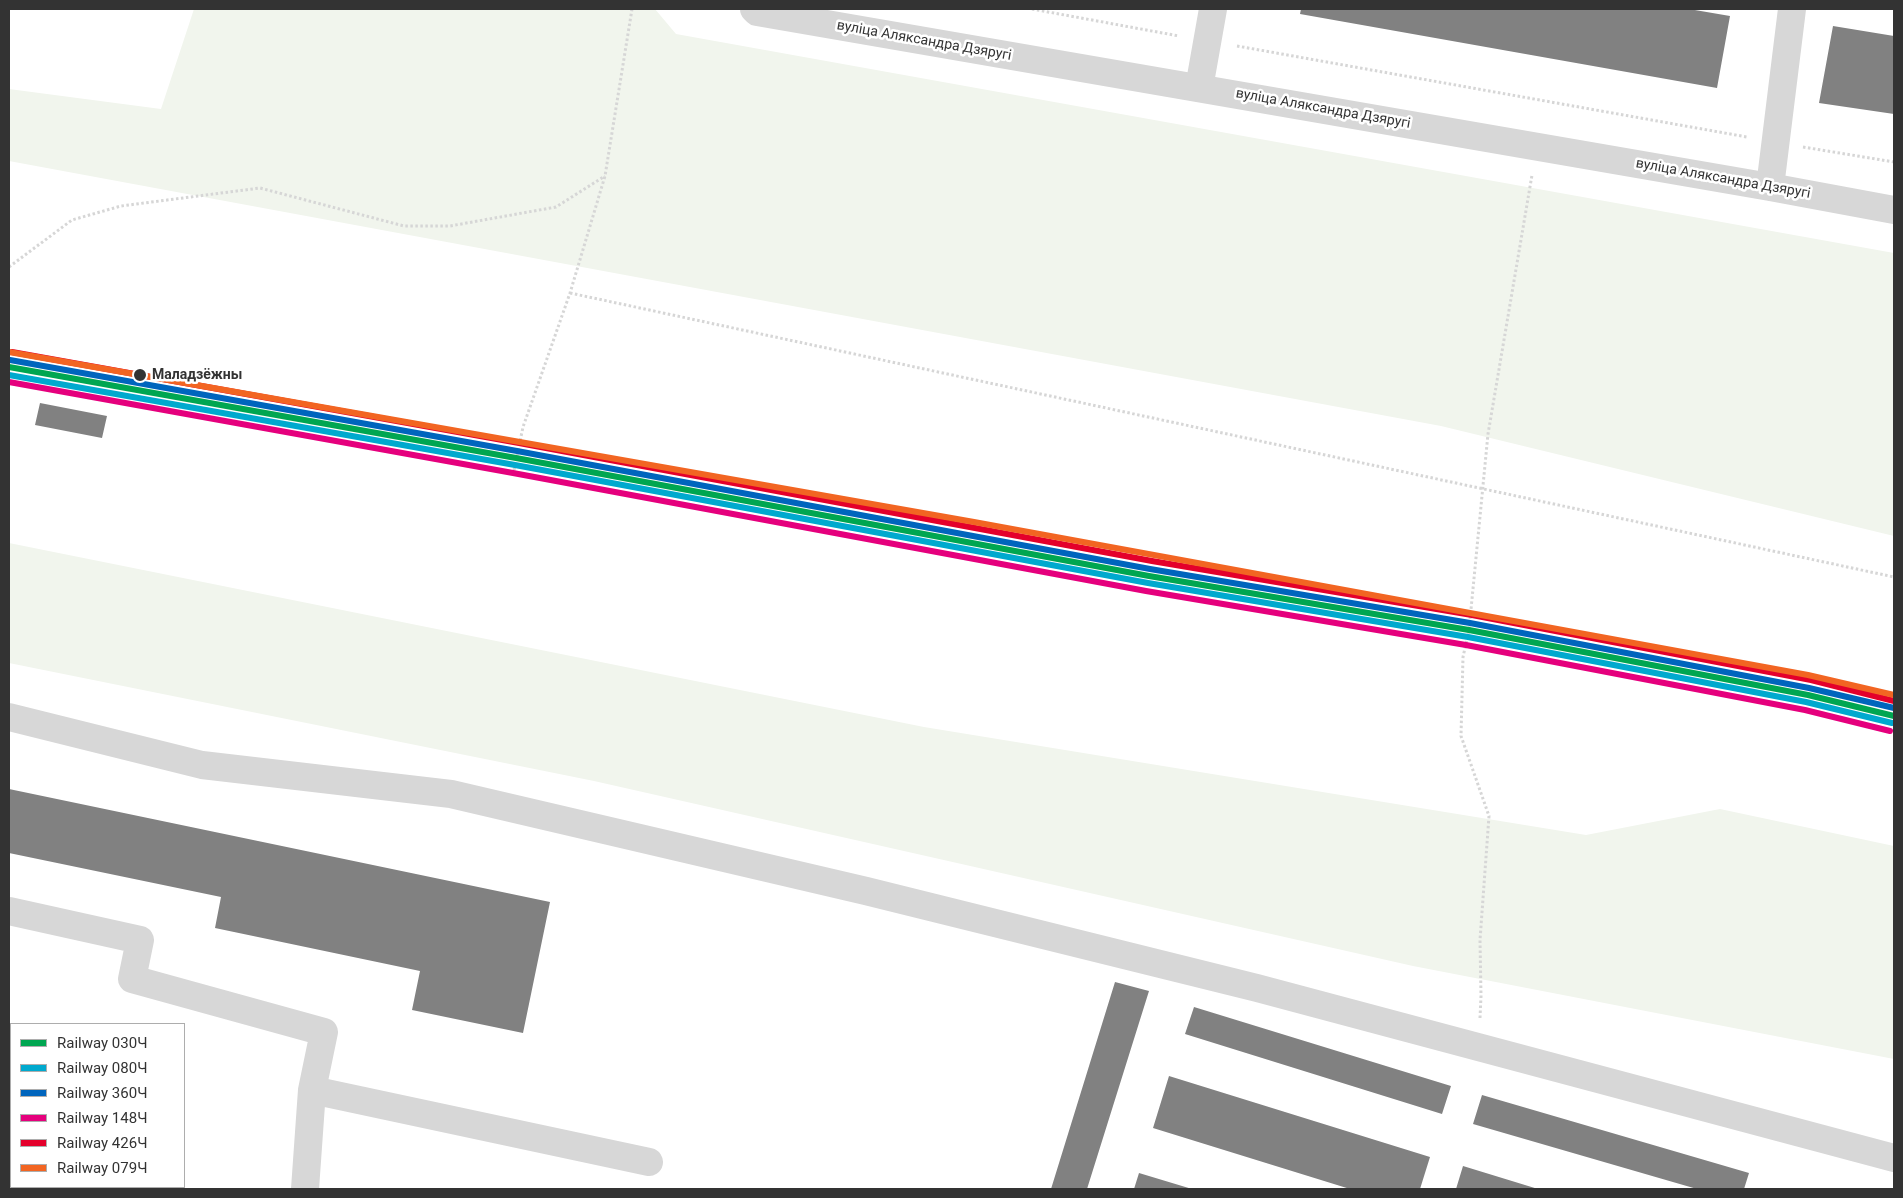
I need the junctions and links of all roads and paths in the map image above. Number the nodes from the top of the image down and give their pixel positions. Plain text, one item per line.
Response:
1 (632, 9) edge
2 (754, 9) edge
3 (1032, 9) edge
4 (1213, 9) edge
5 (1792, 9) edge
6 (1208, 41) junction
7 (1199, 88) junction
8 (1776, 142) junction
9 (1537, 146) junction
10 (1894, 162) edge
11 (605, 176) junction
12 (1770, 187) junction
13 (1894, 210) edge
14 (9, 267) edge
15 (570, 294) junction
16 (513, 475) dead end
17 (1483, 489) junction
18 (1894, 577) edge
19 (9, 717) edge
20 (9, 911) edge
21 (1478, 1046) junction
22 (312, 1090) junction
23 (1894, 1158) edge
24 (649, 1162) dead end
25 (305, 1189) edge

1 - 11 path
2 - 7 street, вуліца Аляксандра Дзяругі
3 - 6 path
4 - 6 street
5 - 8 street
6 - 7 street
6 - 8 path
7 - 9 street, вуліца Аляксандра Дзяругі
8 - 10 path
8 - 12 street
9 - 12 street, вуліца Аляксандра Дзяругі
9 - 17 path
11 - 14 path
11 - 15 path
12 - 13 street, вуліца Аляксандра Дзяругі
15 - 16 path
15 - 17 path
17 - 18 path
17 - 21 path
19 - 21 street
20 - 22 street
21 - 23 street
22 - 24 street
22 - 25 street

